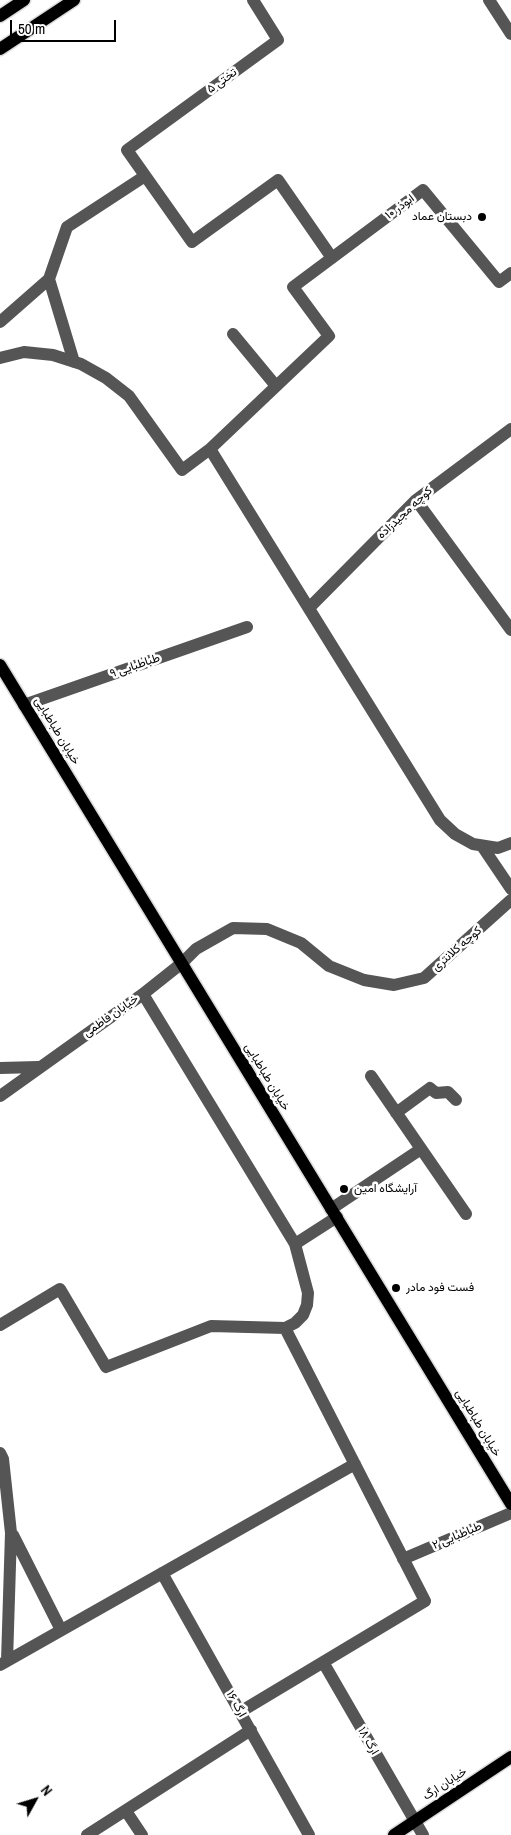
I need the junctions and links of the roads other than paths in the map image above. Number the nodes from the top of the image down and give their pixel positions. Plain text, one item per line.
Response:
1 (24, 0) edge
2 (74, 0) edge
3 (253, 0) edge
4 (489, 0) edge
5 (0, 16) edge
6 (511, 34) edge
7 (0, 49) edge
8 (145, 176) junction
9 (332, 258) junction
10 (511, 273) edge
11 (49, 279) junction
12 (0, 322) edge
13 (233, 334) dead end
14 (0, 358) edge
15 (74, 362) junction
16 (276, 386) junction
17 (511, 429) edge
18 (210, 449) junction
19 (416, 500) junction
20 (309, 608) junction
21 (246, 627) dead end
22 (511, 630) edge
23 (0, 665) edge
24 (24, 705) junction
25 (511, 843) edge
26 (482, 846) junction
27 (511, 889) edge
28 (511, 900) edge
29 (182, 963) junction
30 (143, 994) junction
31 (38, 1067) junction
32 (0, 1068) edge
33 (371, 1076) dead end
34 (0, 1096) edge
35 (456, 1100) dead end
36 (396, 1113) junction
37 (421, 1149) junction
38 (334, 1213) junction
39 (466, 1214) dead end
40 (295, 1244) junction
41 (0, 1325) edge
42 (286, 1328) junction
43 (0, 1453) edge
44 (355, 1464) junction
45 (511, 1504) edge
46 (511, 1513) edge
47 (12, 1533) junction
48 (403, 1559) junction
49 (162, 1573) junction
50 (61, 1630) junction
51 (322, 1662) junction
52 (4, 1663) edge
53 (240, 1712) junction
54 (251, 1730) junction
55 (511, 1757) edge
56 (126, 1811) junction
57 (414, 1820) junction
58 (88, 1835) edge
59 (142, 1835) edge
60 (309, 1835) edge
61 (394, 1835) edge
62 (423, 1835) edge

1 - 5 main road
2 - 7 main road
3 - 8 street, تختی ۵
4 - 6 street
8 - 9 street
8 - 11 street
9 - 10 street, ابوذر ۱۰
9 - 16 street, ابوذر ۱۰
11 - 12 street
11 - 15 street
13 - 16 street
14 - 15 street
15 - 18 street
16 - 18 street
17 - 19 street, کوچه مجیدزاده
18 - 20 street
19 - 20 street, کوچه مجیدزاده
19 - 22 street
20 - 26 street
21 - 24 street, طباطبایی ۹
23 - 24 main road, خیابان طباطبایی
24 - 29 main road, خیابان طباطبایی
25 - 26 street
26 - 27 street
28 - 29 street, کوچه کلانتری
29 - 30 street, خیابان فاطمی
29 - 38 main road, خیابان طباطبایی
30 - 31 street, خیابان فاطمی
30 - 40 street
31 - 32 street
31 - 34 street, خیابان فاطمی
33 - 36 street
35 - 36 street
36 - 37 street
37 - 38 street
37 - 39 street
38 - 40 street
38 - 45 main road, خیابان طباطبایی
40 - 42 street
41 - 42 street
42 - 44 street
43 - 47 street
44 - 48 street
44 - 49 street
46 - 48 street, طباطبایی ۲
47 - 50 street
47 - 52 street
48 - 51 street
49 - 50 street
49 - 53 street, ارگ ۱۶
50 - 52 street
51 - 53 street
51 - 57 street, ارگ ۱۸
53 - 54 street, ارگ ۱۶
54 - 56 street
54 - 60 street, ارگ ۱۶
55 - 57 main road, خیابان ارگ
56 - 58 street
56 - 59 street
57 - 61 main road, خیابان ارگ
57 - 62 street, ارگ ۱۸

